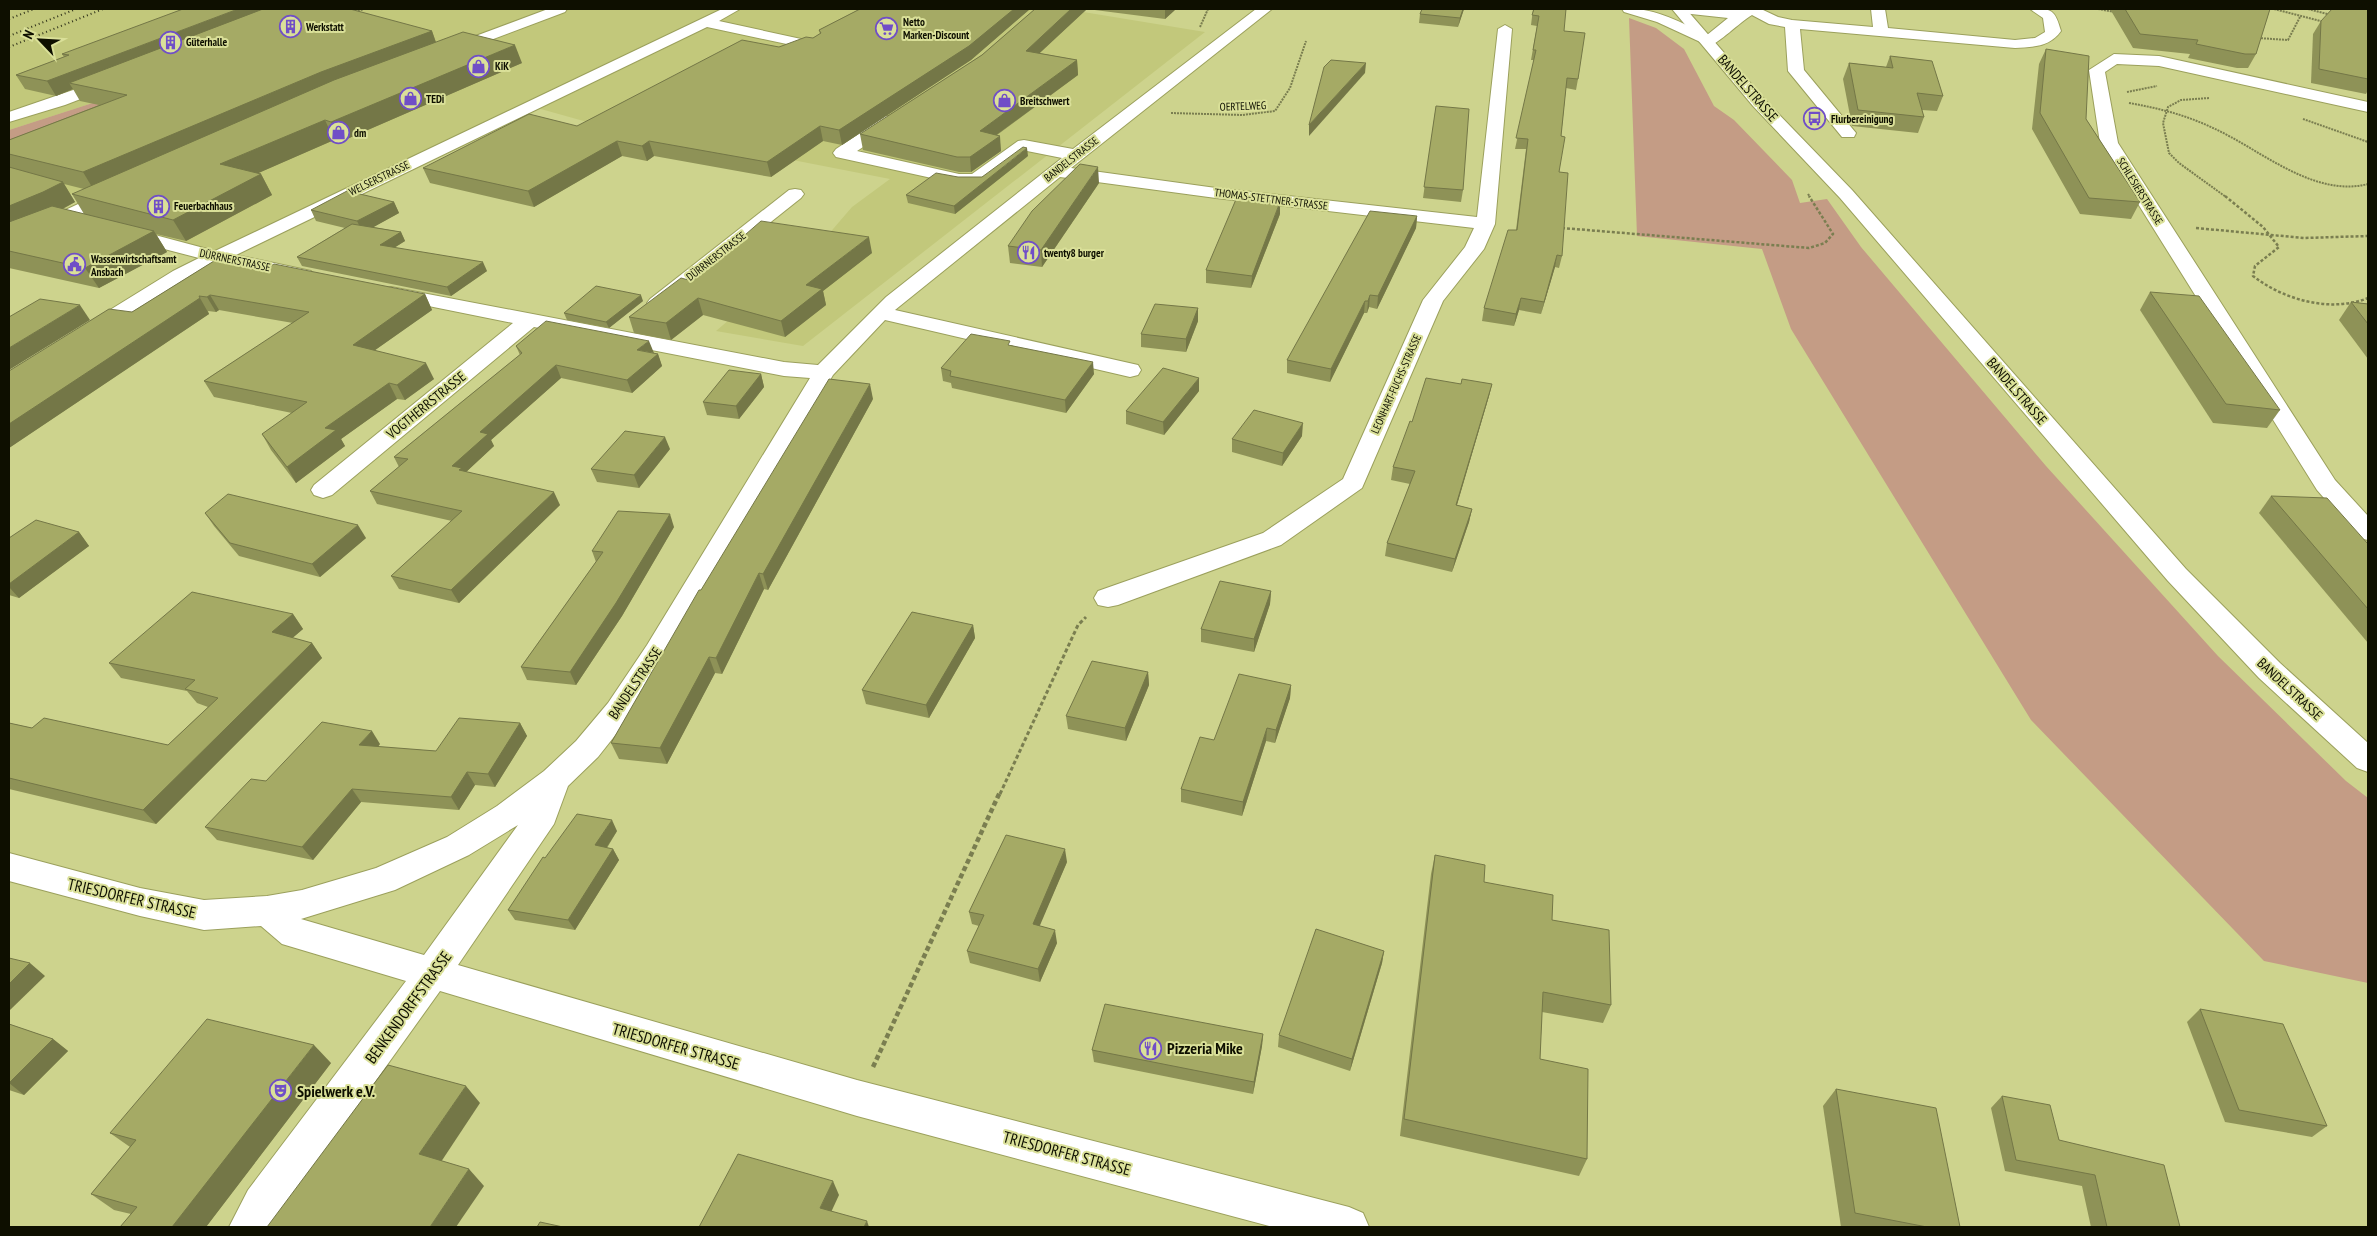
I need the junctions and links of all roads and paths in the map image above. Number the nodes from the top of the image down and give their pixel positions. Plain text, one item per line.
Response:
1 (364, 9) edge
2 (560, 9) edge
3 (733, 9) edge
4 (1265, 9) edge
5 (1629, 9) edge
6 (1680, 9) edge
7 (1878, 9) edge
8 (2037, 9) edge
9 (2098, 9) edge
10 (2276, 9) edge
11 (2308, 9) edge
12 (1750, 10) edge
13 (2116, 12) dead end
14 (348, 15) edge
15 (2332, 15) edge
16 (2300, 17) junction
17 (703, 22) junction
18 (2329, 23) edge
19 (1792, 24) junction
20 (1505, 30) dead end
21 (1881, 32) junction
22 (2258, 38) edge
23 (1306, 41) dead end
24 (1709, 42) junction
25 (815, 46) edge
26 (438, 56) edge
27 (124, 76) edge
28 (2102, 98) junction
29 (2210, 98) dead end
30 (2368, 106) edge
31 (1134, 109) junction
32 (2164, 110) junction
33 (906, 111) edge
34 (9, 117) edge
35 (2299, 118) dead end
36 (1848, 133) dead end
37 (2368, 142) edge
38 (1043, 148) junction
39 (1076, 155) junction
40 (1056, 170) junction
41 (976, 180) junction
42 (2368, 184) edge
43 (129, 185) edge
44 (1003, 188) dead end
45 (70, 192) edge
46 (795, 194) dead end
47 (1808, 194) dead end
48 (1022, 197) junction
49 (96, 200) junction
50 (64, 218) junction
51 (1486, 224) junction
52 (2161, 224) junction
53 (1555, 228) edge
54 (2272, 236) junction
55 (2368, 236) edge
56 (9, 240) edge
57 (216, 257) junction
58 (324, 279) edge
59 (372, 289) edge
60 (2368, 298) edge
61 (880, 313) junction
62 (528, 321) junction
63 (614, 336) junction
64 (74, 340) edge
65 (1130, 370) dead end
66 (824, 372) junction
67 (323, 490) dead end
68 (2368, 532) edge
69 (1108, 598) joint
70 (2368, 760) edge
71 (555, 780) junction
72 (9, 867) edge
73 (267, 911) junction
74 (432, 974) junction
75 (857, 1098) junction
76 (249, 1227) edge
77 (1349, 1227) edge

1 - 14 path
2 - 26 street
3 - 17 street, WELSERSTRASSE
4 - 31 street, BANDELSTRASSE
5 - 24 street
6 - 12 street
6 - 24 street, BANDELSTRASSE
7 - 21 street
8 - 21 street
9 - 13 path
10 - 16 path
11 - 15 path
12 - 19 street
12 - 24 street
16 - 18 path
16 - 22 path
17 - 25 street
17 - 57 street, WELSERSTRASSE
19 - 21 street
19 - 36 street
20 - 51 street, LEONHART-FUCHS-STRASSE
23 - 31 path, OERTELWEG
24 - 70 street, BANDELSTRASSE
27 - 34 street
28 - 30 street, SCHLESIERSTRASSE
28 - 32 path
28 - 52 street, SCHLESIERSTRASSE
29 - 32 path
31 - 39 street, BANDELSTRASSE
32 - 42 path
32 - 54 path
33 - 41 street
35 - 37 path
38 - 39 street
38 - 41 street
38 - 41 street
39 - 40 street, BANDELSTRASSE
40 - 48 street, BANDELSTRASSE
40 - 51 street, THOMAS-STETTNER-STRASSE
43 - 49 street
44 - 48 street
45 - 49 street
46 - 63 street, DÜRRNERSTRASSE
47 - 53 path
48 - 61 street, BANDELSTRASSE
49 - 50 street
50 - 56 street
50 - 57 street, DÜRRNERSTRASSE
51 - 69 street, LEONHART-FUCHS-STRASSE
52 - 54 path
52 - 68 street, SCHLESIERSTRASSE
54 - 55 path
54 - 60 path
57 - 58 street, DÜRRNERSTRASSE
57 - 64 street, WELSERSTRASSE
59 - 62 street
61 - 65 street
61 - 66 street, BANDELSTRASSE
62 - 63 street
62 - 67 street, VOGTHERRSTRASSE
63 - 66 street
66 - 71 street, BANDELSTRASSE
69 - 75 path
71 - 73 street, BANDELSTRASSE
71 - 74 street, BENKENDORFFSTRASSE
72 - 73 street, TRIESDORFER STRASSE
73 - 74 street, TRIESDORFER STRASSE
74 - 75 street, TRIESDORFER STRASSE
74 - 76 street, BENKENDORFFSTRASSE
75 - 77 street, TRIESDORFER STRASSE

